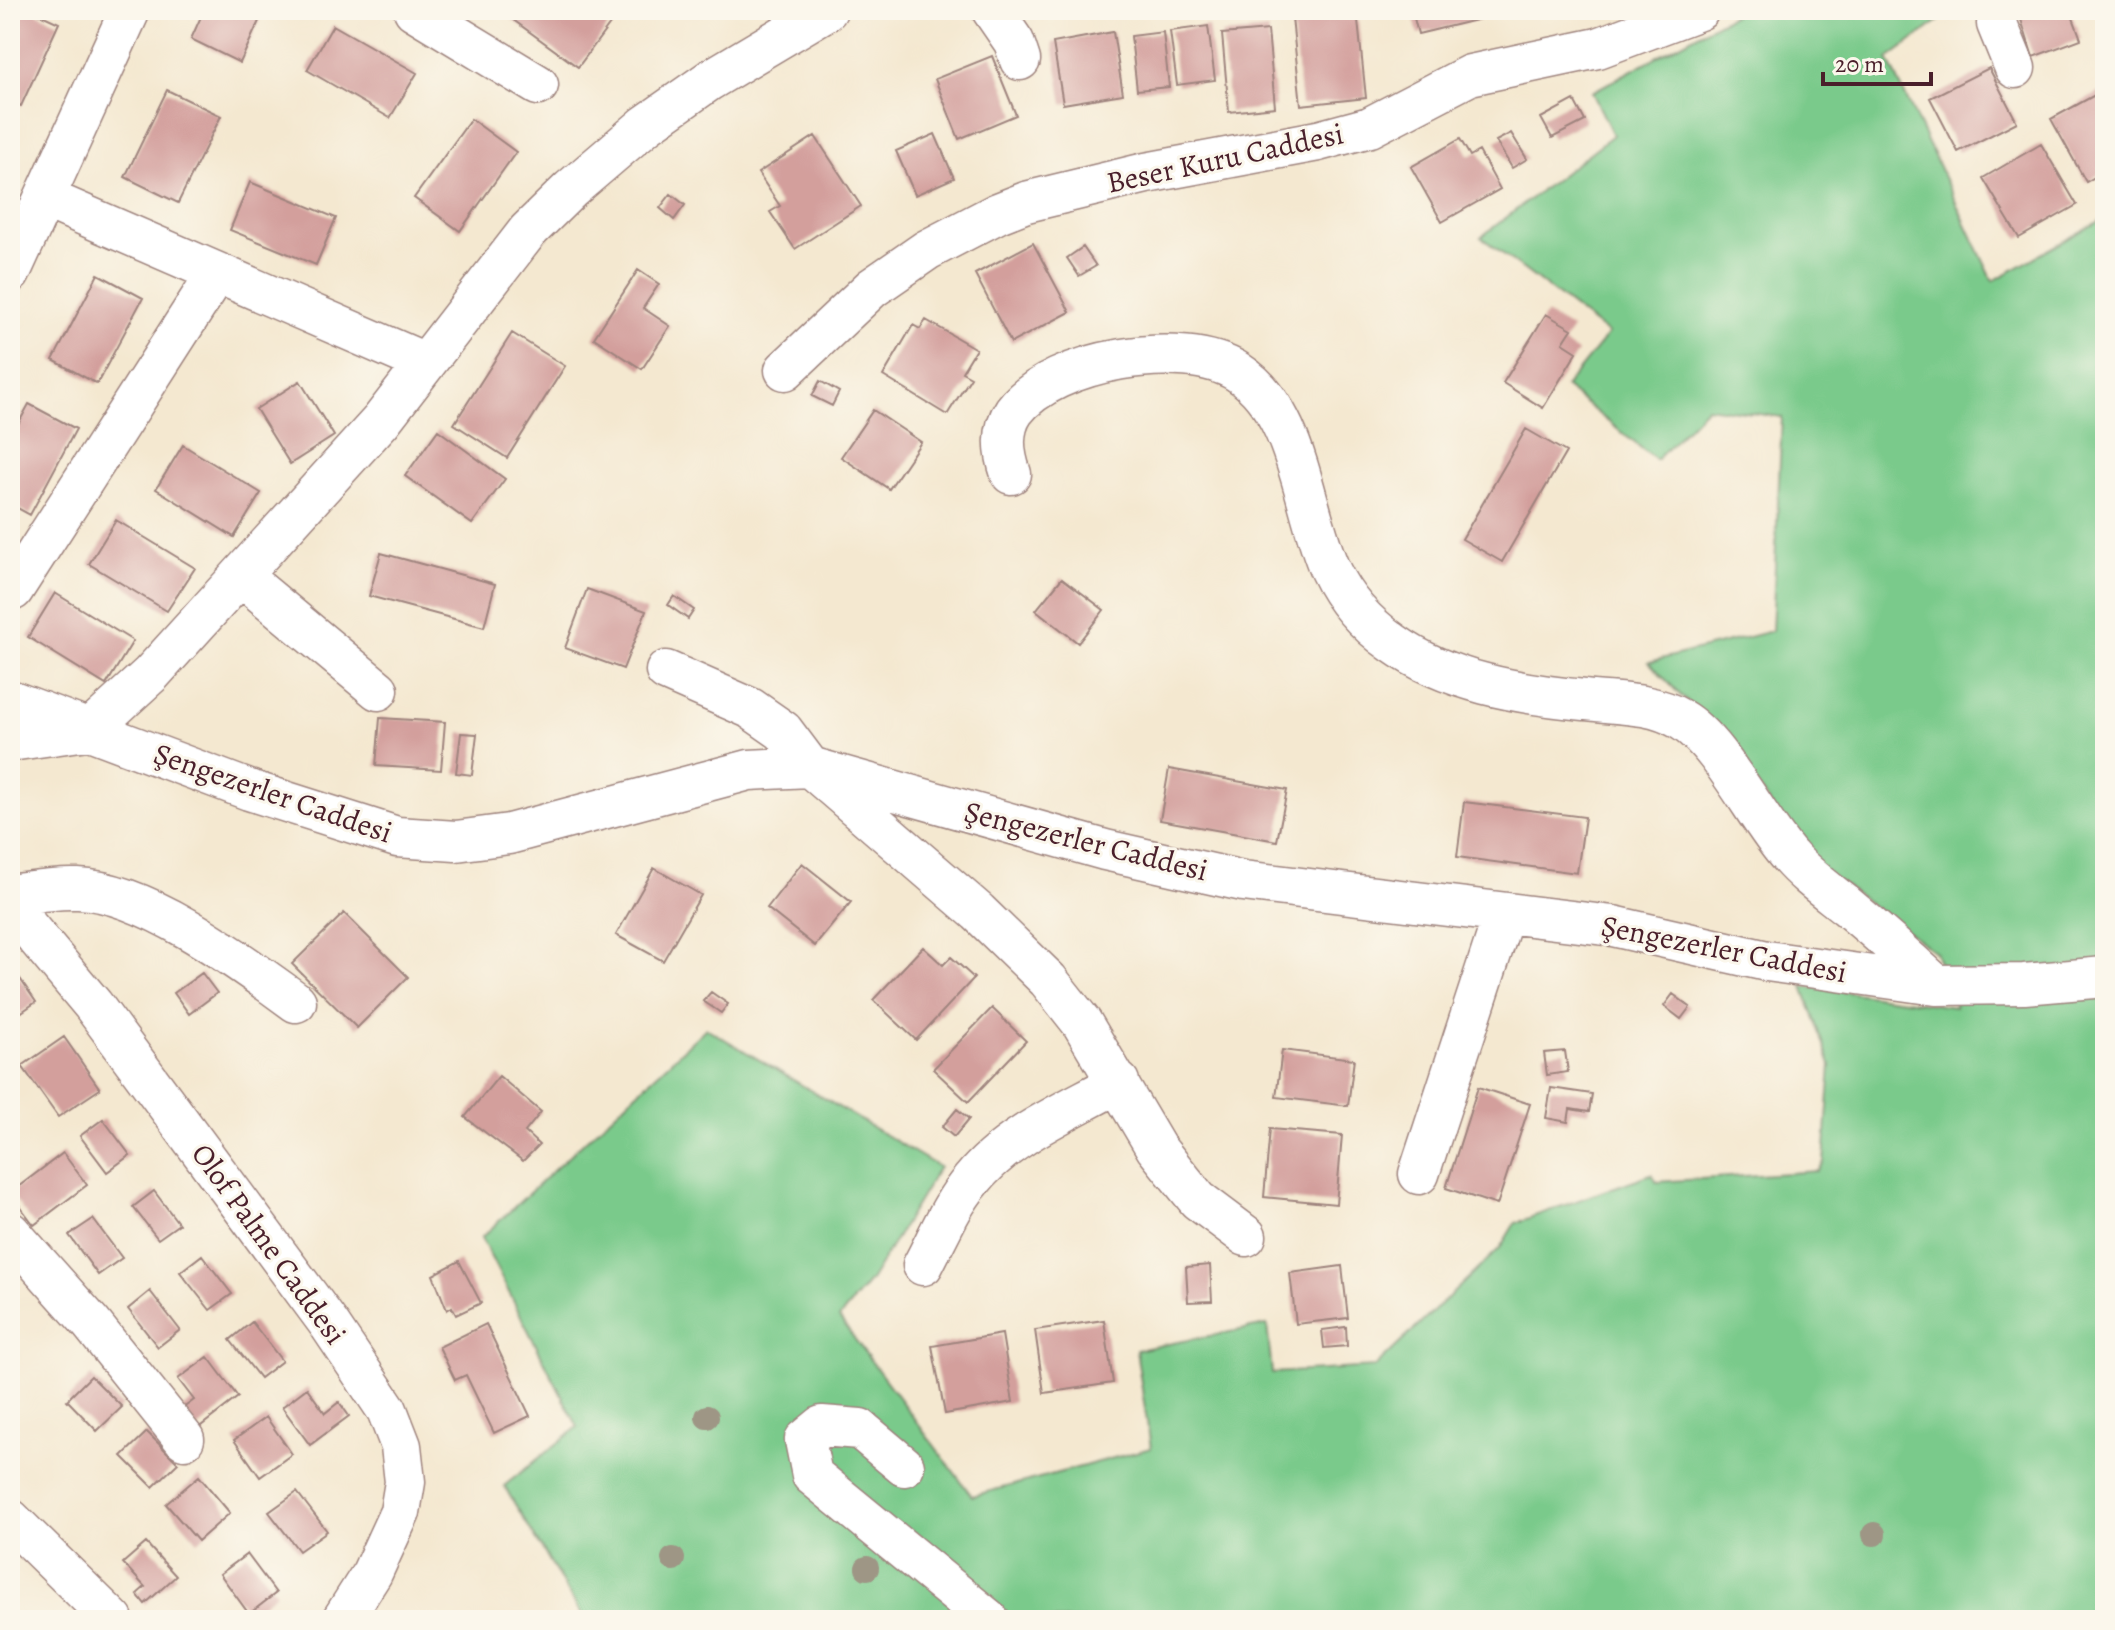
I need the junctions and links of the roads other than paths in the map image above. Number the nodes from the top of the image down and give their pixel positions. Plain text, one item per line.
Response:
1 (130, 10) edge
2 (414, 10) edge
3 (827, 10) edge
4 (992, 10) edge
5 (1699, 10) edge
6 (1999, 10) edge
7 (1020, 60) dead end
8 (2015, 68) dead end
9 (538, 85) dead end
10 (45, 198) junction
11 (10, 273) edge
12 (217, 273) junction
13 (425, 363) junction
14 (785, 370) dead end
15 (1011, 474) dead end
16 (241, 576) junction
17 (13, 590) dead end
18 (666, 671) dead end
19 (378, 690) dead end
20 (10, 700) edge
21 (91, 729) junction
22 (10, 741) edge
23 (810, 767) junction
24 (10, 897) edge
25 (1504, 914) junction
26 (2105, 977) edge
27 (1936, 985) junction
28 (296, 1002) dead end
29 (1119, 1082) junction
30 (1419, 1174) dead end
31 (10, 1232) edge
32 (1246, 1236) dead end
33 (923, 1265) dead end
34 (184, 1439) dead end
35 (904, 1466) dead end
36 (10, 1519) edge
37 (113, 1620) edge
38 (342, 1620) edge
39 (989, 1620) edge

1 - 10 street
2 - 9 street
3 - 13 street
4 - 7 street
5 - 14 street, Beser Kuru Caddesi
6 - 8 street
10 - 11 street
10 - 12 street
12 - 13 street
12 - 17 street
13 - 16 street
15 - 27 street
16 - 19 street
16 - 21 street
18 - 23 street
20 - 21 street, Şengezerler Caddesi
21 - 22 street
21 - 23 street, Şengezerler Caddesi
23 - 25 street, Şengezerler Caddesi
23 - 29 street
24 - 28 street
24 - 38 street, Olof Palme Caddesi
25 - 27 street, Şengezerler Caddesi
25 - 30 street
26 - 27 street, Şengezerler Caddesi
29 - 32 street
29 - 33 street
31 - 34 street
35 - 39 street
36 - 37 street

